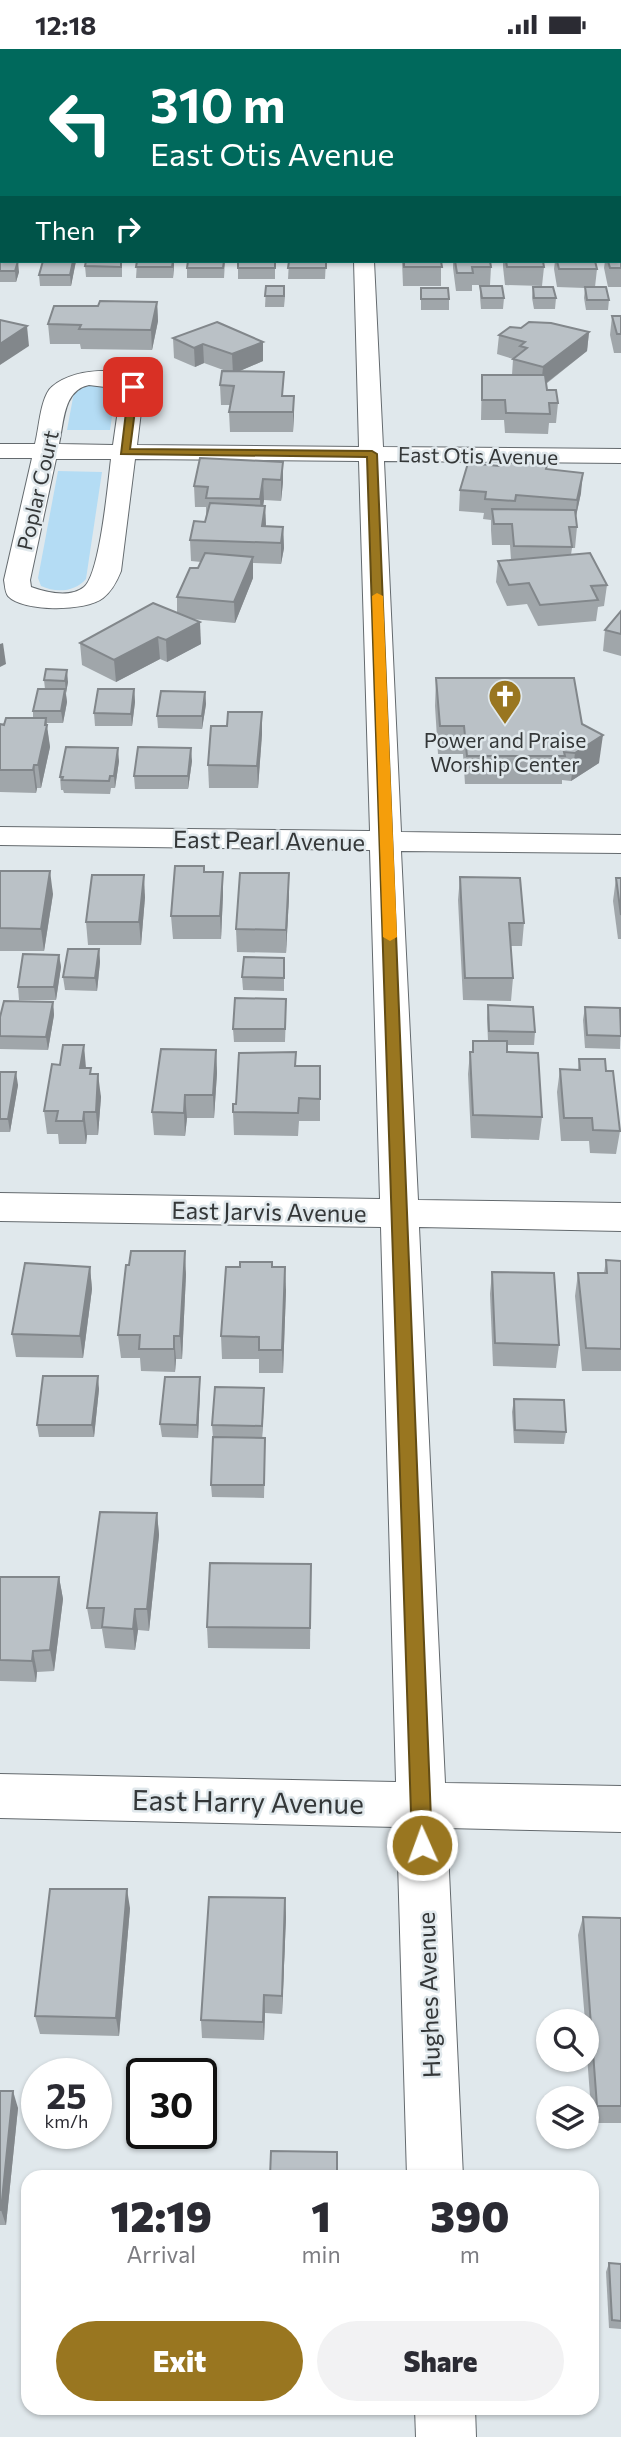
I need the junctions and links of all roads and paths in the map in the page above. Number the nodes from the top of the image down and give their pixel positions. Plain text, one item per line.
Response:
1 (364, 263) edge
2 (0, 451) edge
3 (46, 451) junction
4 (125, 452) junction
5 (372, 454) junction
6 (621, 456) edge
7 (0, 836) edge
8 (387, 841) junction
9 (621, 844) edge
10 (0, 1207) edge
11 (400, 1212) junction
12 (621, 1217) edge
13 (0, 1796) edge
14 (420, 1804) junction
15 (621, 1809) edge
16 (435, 2170) edge
17 (445, 2415) edge
18 (446, 2437) edge

1 - 5 street, Hughes Avenue
2 - 3 street, East Otis Avenue
3 - 4 street, East Otis Avenue
3 - 4 street, Poplar Court
3 - 4 street, Poplar Court
4 - 5 street, East Otis Avenue
5 - 6 street, East Otis Avenue
5 - 8 street, Hughes Avenue
7 - 8 street, East Pearl Avenue
8 - 9 street, East Pearl Avenue
8 - 11 street, Hughes Avenue
10 - 11 street, East Jarvis Avenue
11 - 12 street, East Jarvis Avenue
11 - 14 street, Hughes Avenue
13 - 14 street, East Harry Avenue
14 - 15 street, East Harry Avenue
14 - 16 street, Hughes Avenue
17 - 18 street

